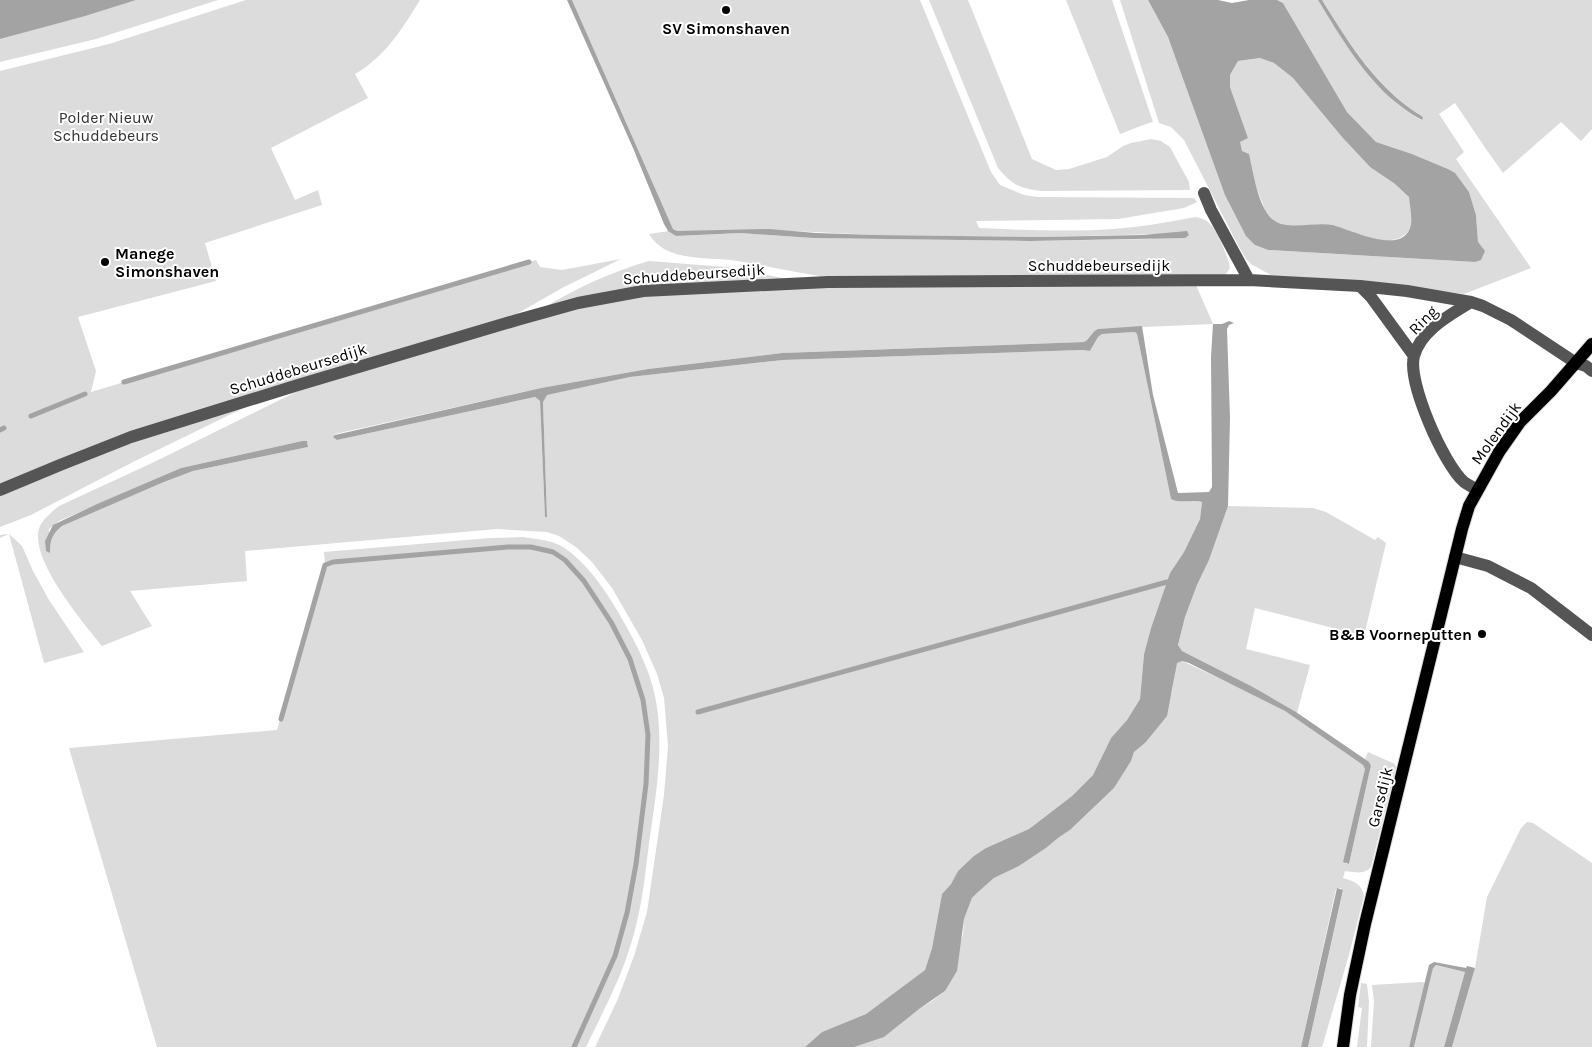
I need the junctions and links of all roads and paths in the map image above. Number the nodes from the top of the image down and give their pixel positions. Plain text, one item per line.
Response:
1 (1204, 193) dead end
2 (1249, 280) junction
3 (1360, 286) junction
4 (1471, 302) junction
5 (1592, 344) edge
6 (1414, 356) junction
7 (1576, 363) junction
8 (1592, 371) edge
9 (0, 490) edge
10 (1477, 490) junction
11 (1455, 557) junction
12 (1592, 635) edge
13 (1343, 1047) edge

1 - 2 street
2 - 3 street, Schuddebeursedijk
2 - 9 street, Schuddebeursedijk
3 - 4 street, Schuddebeursedijk
3 - 6 street
4 - 6 street, Ring
4 - 7 street
5 - 7 main road, Molendijk
6 - 10 street, Ring
7 - 8 street
7 - 10 main road, Molendijk
10 - 11 main road, Molendijk
11 - 12 street
11 - 13 main road, Garsdijk

